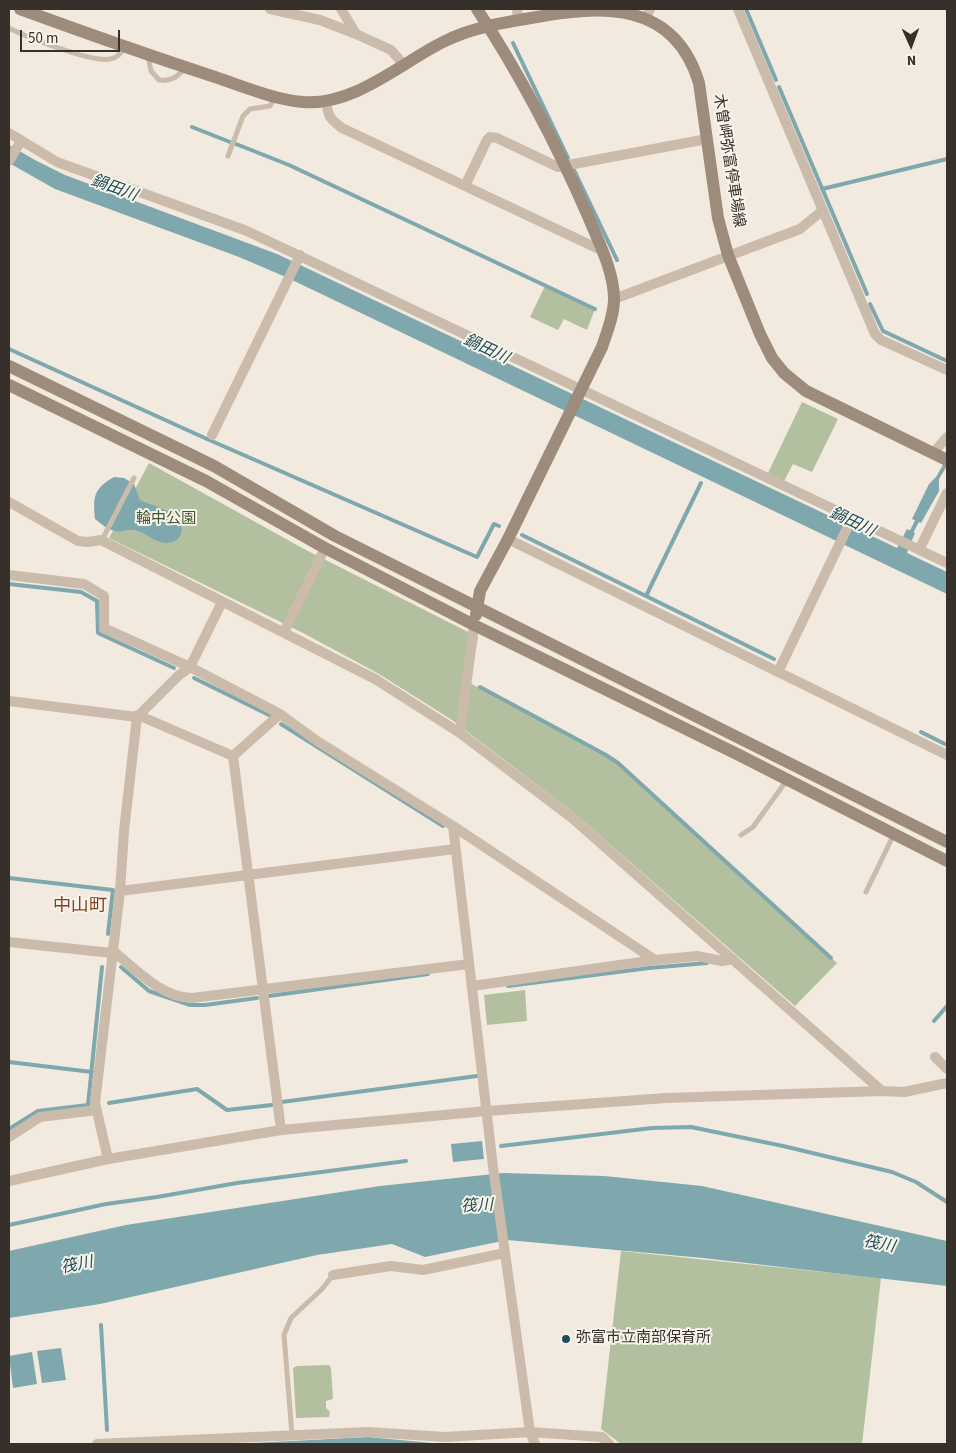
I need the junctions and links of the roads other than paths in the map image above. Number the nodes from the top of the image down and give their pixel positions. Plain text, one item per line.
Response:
1 (20, 9) edge
2 (270, 9) edge
3 (341, 9) edge
4 (477, 9) edge
5 (738, 9) edge
6 (648, 13) edge
7 (517, 14) edge
8 (488, 26) junction
9 (9, 28) edge
10 (356, 34) junction
11 (125, 47) junction
12 (148, 55) junction
13 (404, 65) junction
14 (186, 67) junction
15 (275, 97) junction
16 (326, 101) junction
17 (9, 133) edge
18 (707, 139) junction
19 (20, 143) junction
20 (228, 156) dead end
21 (9, 161) edge
22 (566, 165) junction
23 (466, 186) junction
24 (823, 210) junction
25 (602, 251) junction
26 (728, 254) junction
27 (298, 258) junction
28 (614, 298) junction
29 (9, 366) edge
30 (947, 370) edge
31 (9, 385) edge
32 (581, 389) junction
33 (212, 435) dead end
34 (947, 437) edge
35 (941, 456) edge
36 (134, 478) dead end
37 (947, 493) edge
38 (9, 502) edge
39 (851, 520) junction
40 (103, 536) junction
41 (508, 539) junction
42 (325, 548) junction
43 (916, 548) junction
44 (947, 564) edge
45 (9, 575) edge
46 (222, 602) junction
47 (477, 608) junction
48 (474, 624) junction
49 (284, 632) junction
50 (190, 667) junction
51 (778, 672) junction
52 (9, 701) edge
53 (280, 714) junction
54 (138, 716) junction
55 (460, 733) junction
56 (947, 755) edge
57 (233, 756) junction
58 (787, 780) junction
59 (453, 826) junction
60 (895, 834) junction
61 (741, 835) dead end
62 (947, 842) edge
63 (455, 849) junction
64 (947, 861) edge
65 (247, 876) junction
66 (120, 891) junction
67 (866, 892) dead end
68 (9, 942) edge
69 (112, 952) junction
70 (733, 958) junction
71 (655, 960) junction
72 (469, 964) junction
73 (472, 986) junction
74 (263, 991) junction
75 (935, 1057) dead end
76 (947, 1069) edge
77 (947, 1083) edge
78 (882, 1091) junction
79 (96, 1110) junction
80 (487, 1111) junction
81 (281, 1130) junction
82 (9, 1136) edge
83 (108, 1159) junction
84 (9, 1181) edge
85 (504, 1249) junction
86 (333, 1275) joint
87 (530, 1432) junction
88 (292, 1436) junction
89 (97, 1444) edge
90 (535, 1444) edge
91 (609, 1444) edge

1 - 11 street, 木曽岬弥富停車場線
2 - 10 street
3 - 10 street
4 - 8 street
5 - 24 street
6 - 7 street, 木曽岬弥富停車場線
6 - 18 street, 木曽岬弥富停車場線
7 - 8 street, 木曽岬弥富停車場線
8 - 13 street, 木曽岬弥富停車場線
8 - 22 street
9 - 11 lane
10 - 13 street
11 - 12 street, 木曽岬弥富停車場線
12 - 14 street, 木曽岬弥富停車場線
12 - 14 lane
13 - 16 street, 木曽岬弥富停車場線
14 - 15 street, 木曽岬弥富停車場線
15 - 16 street, 木曽岬弥富停車場線
15 - 20 lane
16 - 23 street
17 - 19 street
18 - 22 street
18 - 26 street, 木曽岬弥富停車場線
19 - 21 street
19 - 27 street
22 - 23 street
22 - 25 street
23 - 25 street
24 - 26 street
24 - 30 street
25 - 28 street
26 - 28 street
26 - 35 street, 木曽岬弥富停車場線
27 - 32 street
27 - 33 street
28 - 32 street
29 - 47 street
31 - 42 street
32 - 39 street
32 - 41 street
34 - 35 street
36 - 40 lane
37 - 43 street
38 - 40 street
39 - 43 street
39 - 51 street
40 - 46 street
41 - 47 street
41 - 51 street
42 - 48 street
42 - 49 street
43 - 44 street
45 - 50 street
46 - 49 street
46 - 50 street
47 - 48 street
47 - 62 street
48 - 55 street
48 - 58 street
49 - 55 street
50 - 53 street
50 - 54 street
51 - 56 street
52 - 54 street
53 - 57 street
53 - 59 street
54 - 57 street
54 - 66 street
55 - 70 street
57 - 65 street
58 - 60 street
58 - 61 lane
59 - 63 street
59 - 71 street
60 - 64 street
60 - 67 lane
63 - 65 street
63 - 72 street
65 - 66 street
65 - 74 street
66 - 69 street
68 - 69 street
69 - 74 street
69 - 79 street
70 - 71 street
70 - 78 street
71 - 73 street
72 - 73 street
72 - 74 street
73 - 80 street
74 - 81 street
75 - 76 street
77 - 78 street
78 - 80 street
79 - 82 street
79 - 83 street
80 - 81 street
80 - 85 street
81 - 83 street
83 - 84 street
85 - 86 street
85 - 87 street
86 - 88 lane
87 - 88 street
87 - 90 street
87 - 91 street
88 - 89 street

